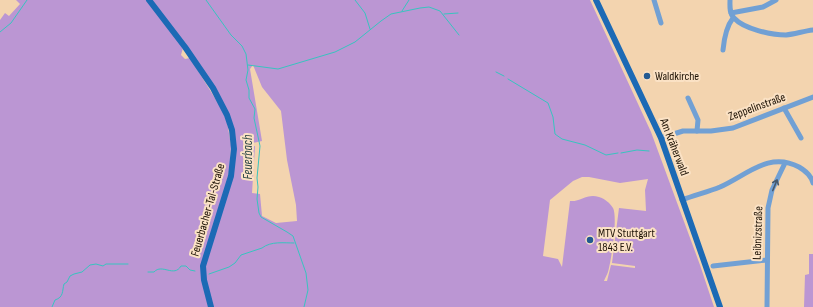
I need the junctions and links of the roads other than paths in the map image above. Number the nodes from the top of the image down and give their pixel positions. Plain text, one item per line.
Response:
1 (149, 0) edge
2 (596, 0) edge
3 (654, 0) edge
4 (730, 0) edge
5 (776, 0) edge
6 (732, 15) junction
7 (661, 23) dead end
8 (813, 30) edge
9 (723, 50) dead end
10 (813, 97) edge
11 (688, 98) dead end
12 (784, 108) junction
13 (697, 131) junction
14 (661, 138) junction
15 (801, 138) dead end
16 (784, 163) junction
17 (813, 183) edge
18 (682, 200) junction
19 (767, 260) junction
20 (713, 266) dead end
21 (211, 307) edge
22 (720, 307) edge
23 (768, 307) edge

1 - 21 main road, Feuerbacher-Tal-Straße
2 - 14 main road, Am Kräherwald
3 - 7 street
4 - 6 street
5 - 6 street
6 - 8 street
6 - 9 street
10 - 12 street, Zeppelinstraße
11 - 13 street
12 - 13 street, Zeppelinstraße
12 - 15 street
13 - 14 street, Zeppelinstraße
14 - 18 main road, Am Kräherwald
16 - 17 street
16 - 18 street
19 -> 16 street, Leibnizstraße
18 - 22 main road, Am Kräherwald
19 - 20 street
19 - 23 street, Leibnizstraße

